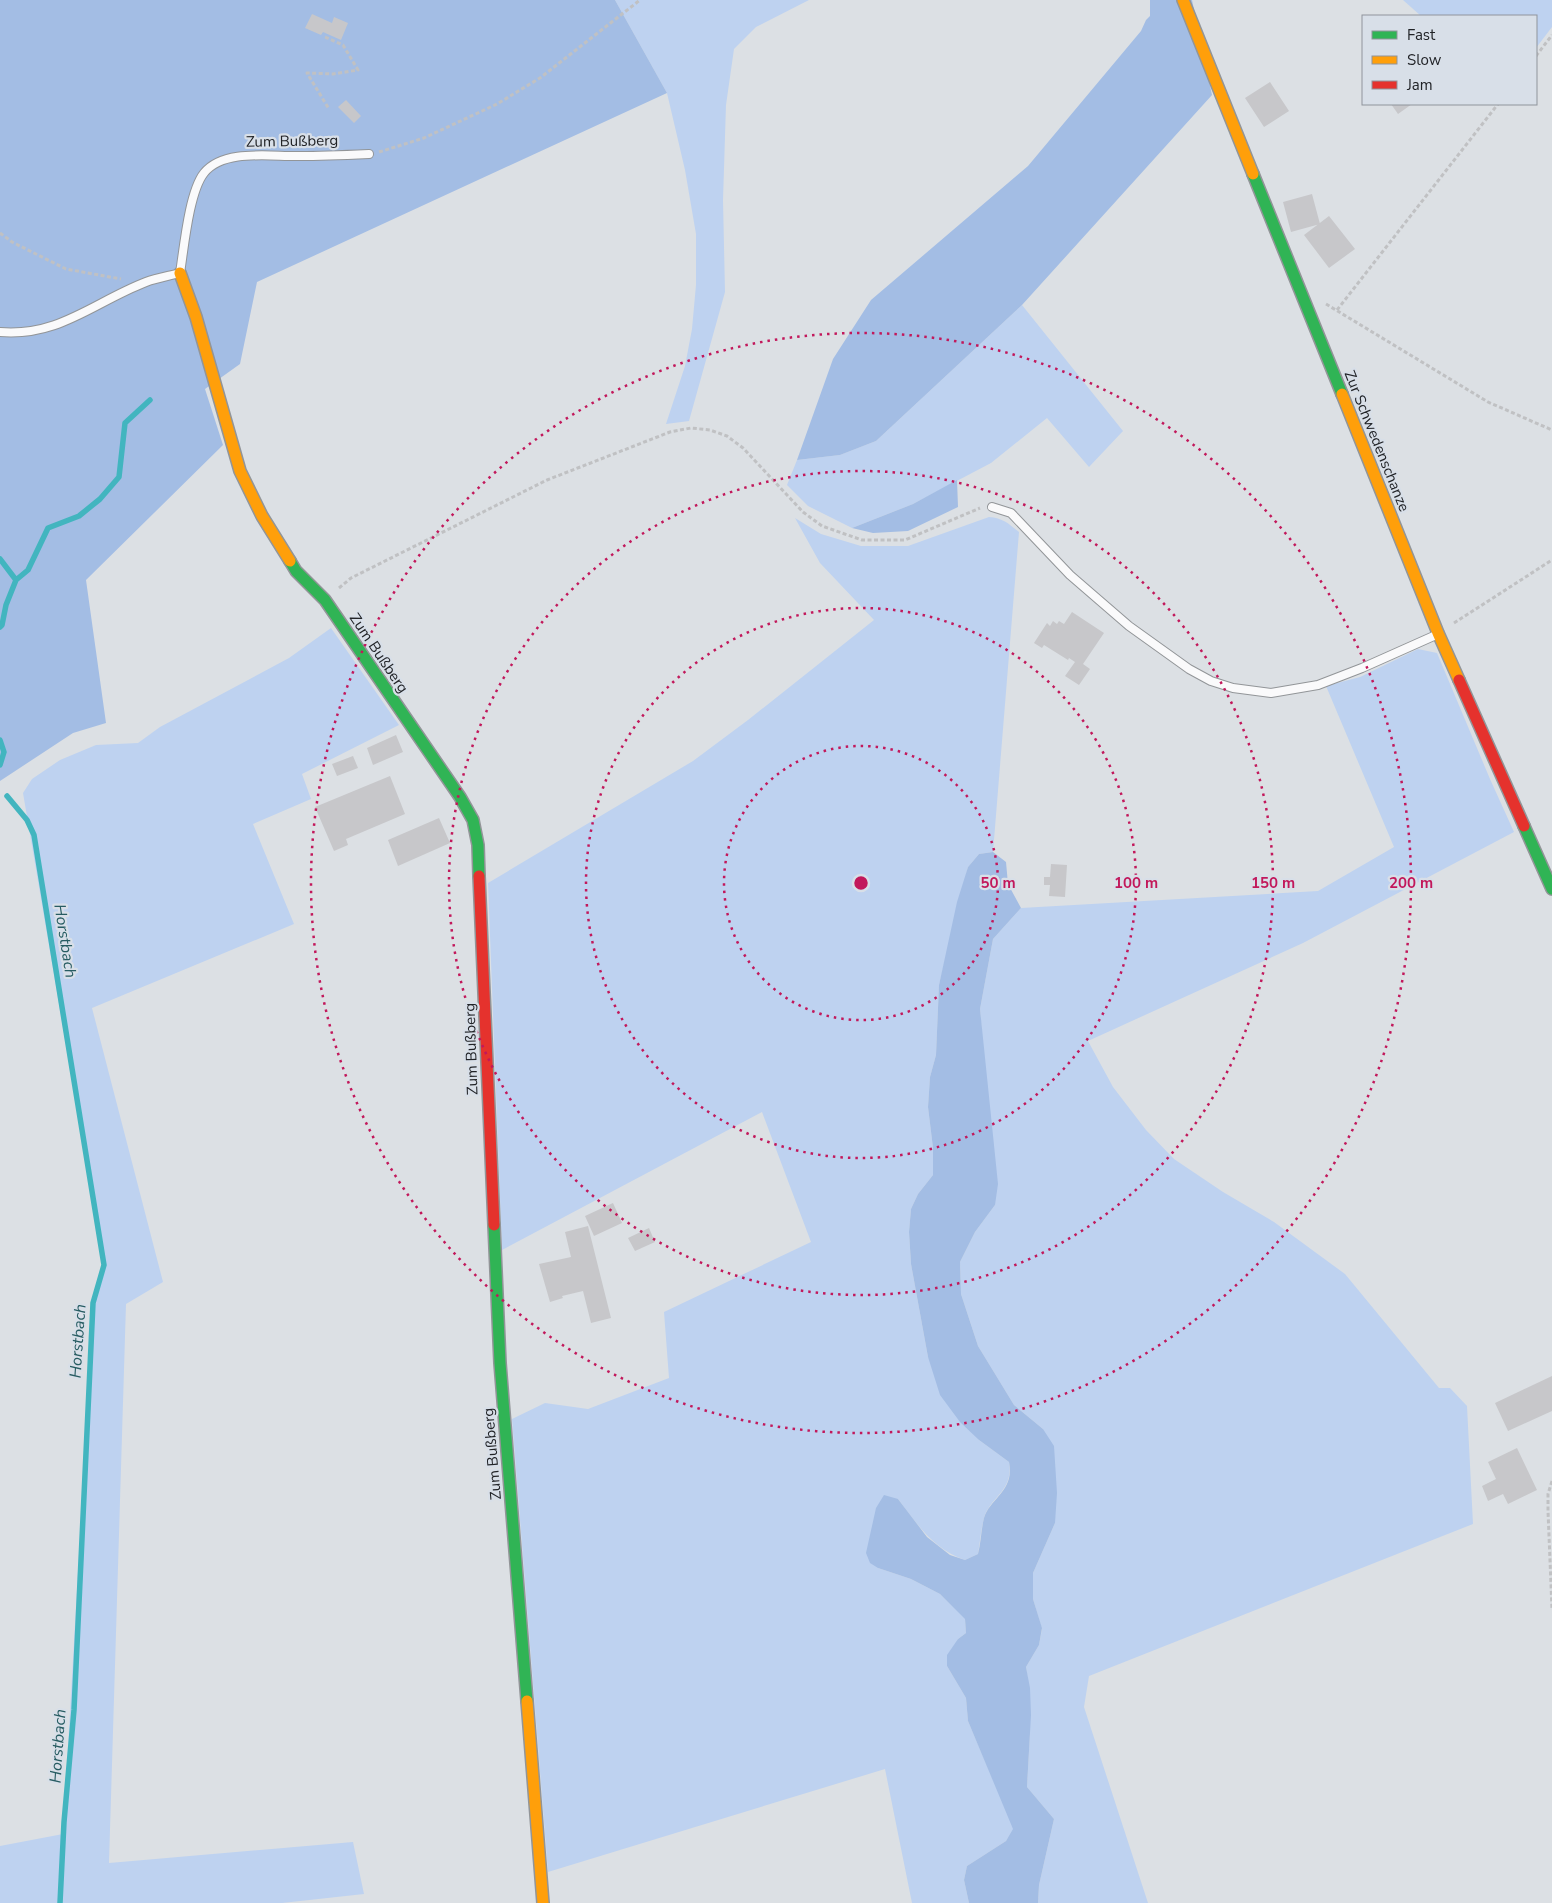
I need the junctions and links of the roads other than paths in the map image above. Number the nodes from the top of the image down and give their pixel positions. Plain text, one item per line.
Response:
1 (1184, 0) edge
2 (369, 154) road end
3 (180, 273) junction
4 (0, 332) edge
5 (992, 506) road end
6 (1438, 633) junction
7 (1552, 889) edge
8 (544, 1903) edge

1 - 6 street, Zur Schwedenschanze
2 - 3 lane, Zum Bußberg
3 - 4 lane
3 - 8 street, Zum Bußberg
5 - 6 lane
6 - 7 street, Zur Schwedenschanze

